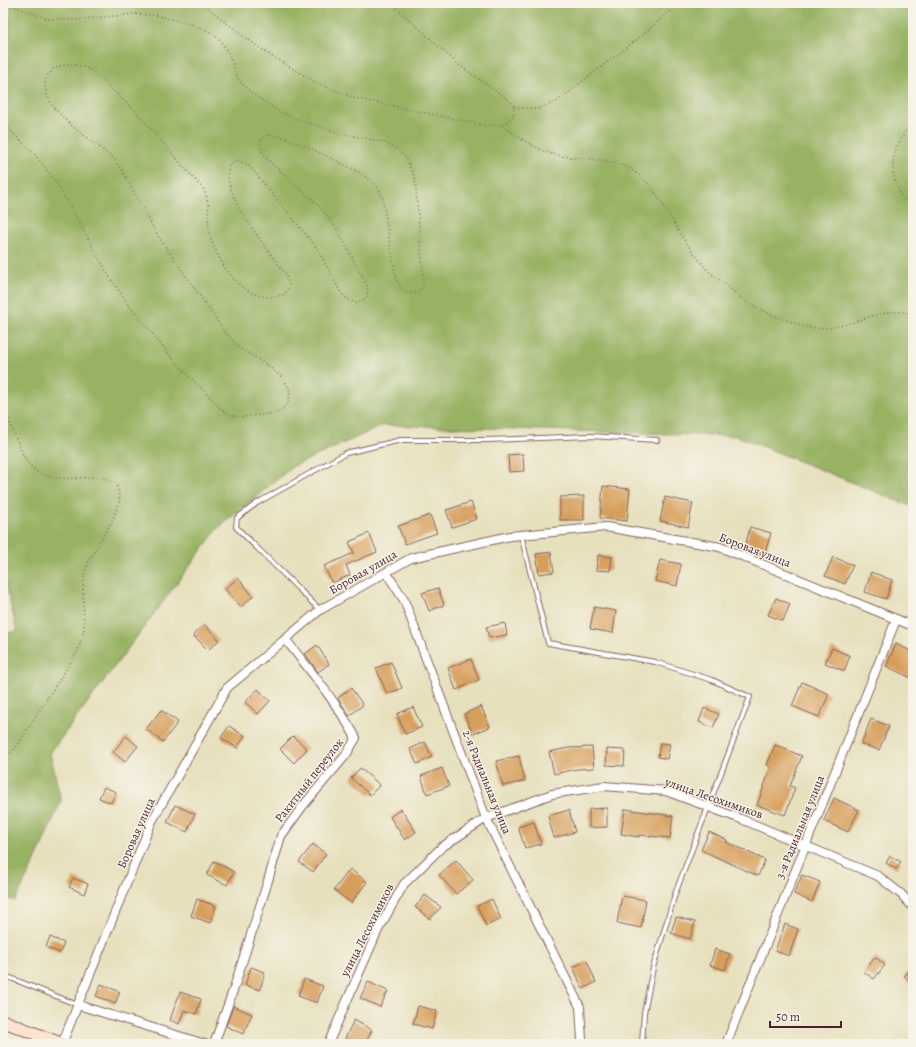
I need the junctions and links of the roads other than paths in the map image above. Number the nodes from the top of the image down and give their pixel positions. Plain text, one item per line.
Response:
1 (657, 440) dead end
2 (521, 535) junction
3 (386, 572) junction
4 (320, 610) junction
5 (896, 620) junction
6 (913, 626) edge
7 (285, 639) junction
8 (707, 806) junction
9 (486, 818) junction
10 (805, 845) junction
11 (913, 907) edge
12 (3, 975) edge
13 (78, 1005) junction
14 (3, 1021) edge
15 (62, 1044) edge
16 (205, 1044) edge
17 (214, 1044) edge
18 (328, 1044) edge
19 (581, 1044) edge
20 (642, 1044) edge
21 (726, 1044) edge

1 - 4 lane
2 - 3 street, Боровая улица
2 - 5 street, Боровая улица
2 - 8 lane
3 - 4 street, Боровая улица
3 - 9 street, 2-я Радиальная улица
4 - 7 street, Боровая улица
5 - 6 street, Боровая улица
5 - 10 street, 3-я Радиальная улица
7 - 13 street, Боровая улица
7 - 17 street, Ракитный переулок
8 - 9 street, улица Лесохимиков
8 - 10 street, улица Лесохимиков
8 - 20 lane
9 - 18 street, улица Лесохимиков
9 - 19 street, 2-я Радиальная улица
10 - 11 street, улица Лесохимиков
10 - 21 street, 3-я Радиальная улица
12 - 13 lane
13 - 15 street, Боровая улица
13 - 16 street
14 - 15 street

